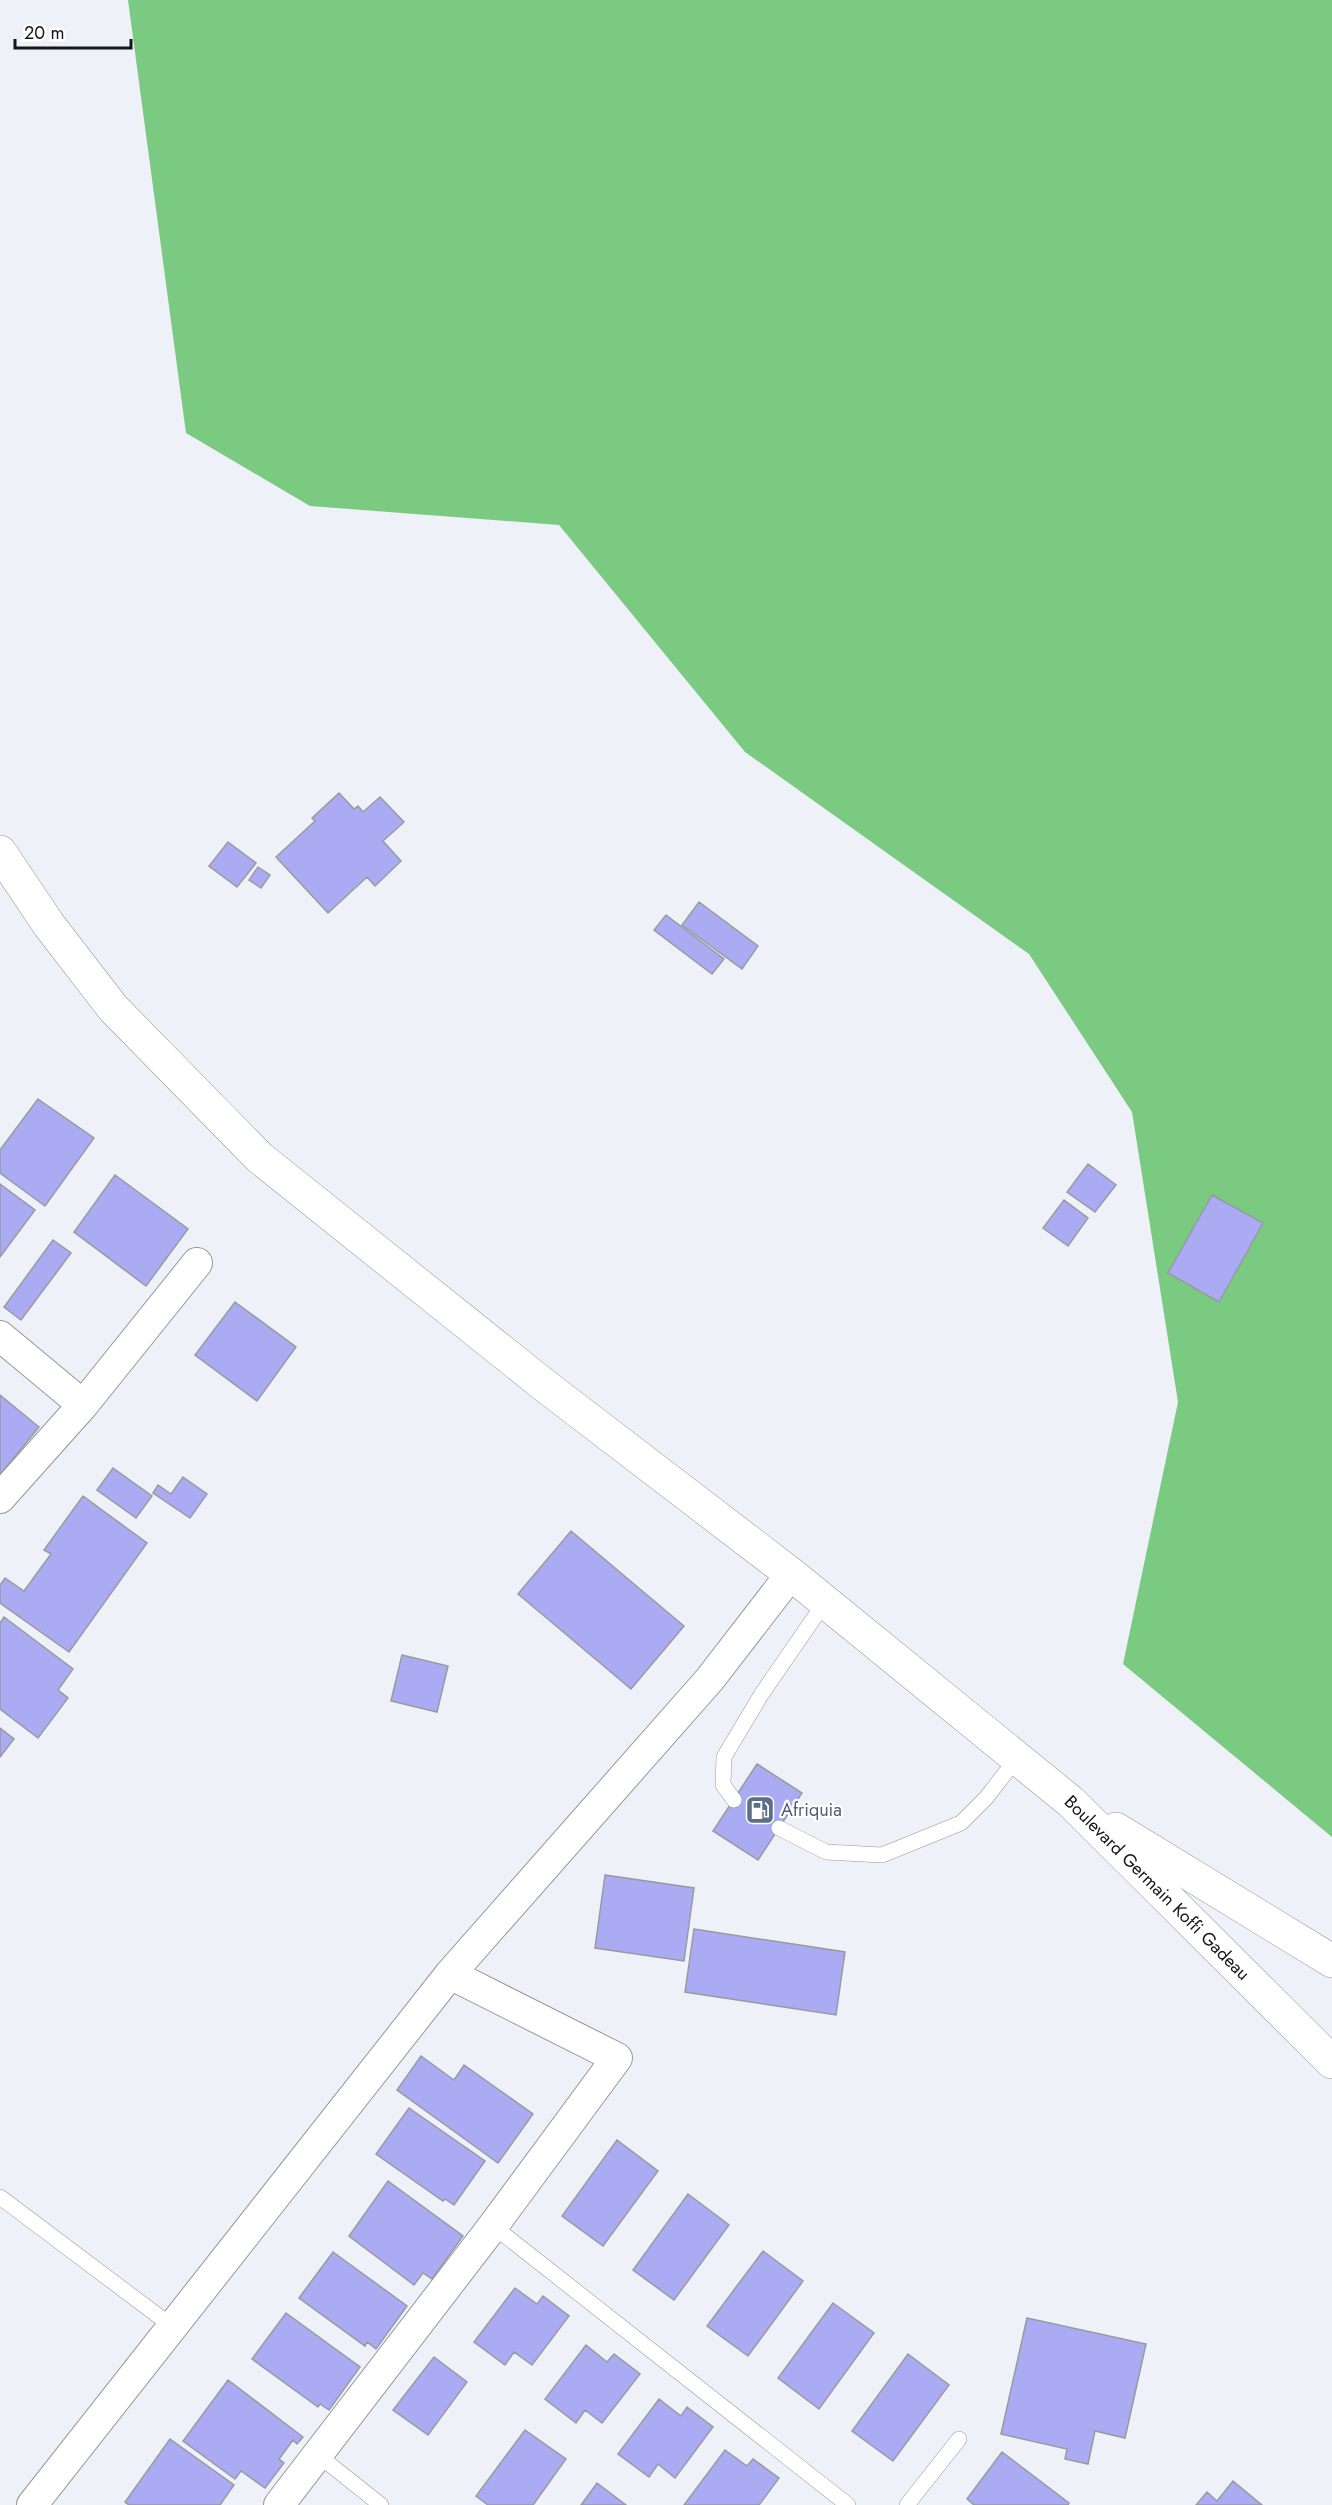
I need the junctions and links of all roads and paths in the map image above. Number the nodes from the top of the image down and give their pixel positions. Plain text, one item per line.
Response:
1 (0, 852) edge
2 (197, 1263) dead end
3 (0, 1336) edge
4 (83, 1405) junction
5 (0, 1498) edge
6 (790, 1574) junction
7 (825, 1602) junction
8 (1017, 1758) junction
9 (734, 1800) dead end
10 (1071, 1802) junction
11 (779, 1828) dead end
12 (1332, 1961) edge
13 (450, 1974) junction
14 (1332, 2062) edge
15 (0, 2197) edge
16 (493, 2226) junction
17 (173, 2327) junction
18 (959, 2439) dead end
19 (318, 2455) junction
20 (32, 2505) edge
21 (279, 2505) edge
22 (381, 2505) edge
23 (848, 2505) edge
24 (907, 2505) edge

1 - 6 main road
2 - 4 street
3 - 4 street
4 - 5 street
6 - 7 main road
6 - 13 street
7 - 8 main road
7 - 9 lane
8 - 10 main road
8 - 11 lane
10 - 12 main road, Boulevard Germain Koffi Gadeau
10 - 14 main road, Boulevard Germain Koffi Gadeau
13 - 16 street
13 - 17 street
15 - 17 lane
16 - 19 street
16 - 23 lane
17 - 20 street
18 - 24 lane
19 - 21 street
19 - 22 lane

